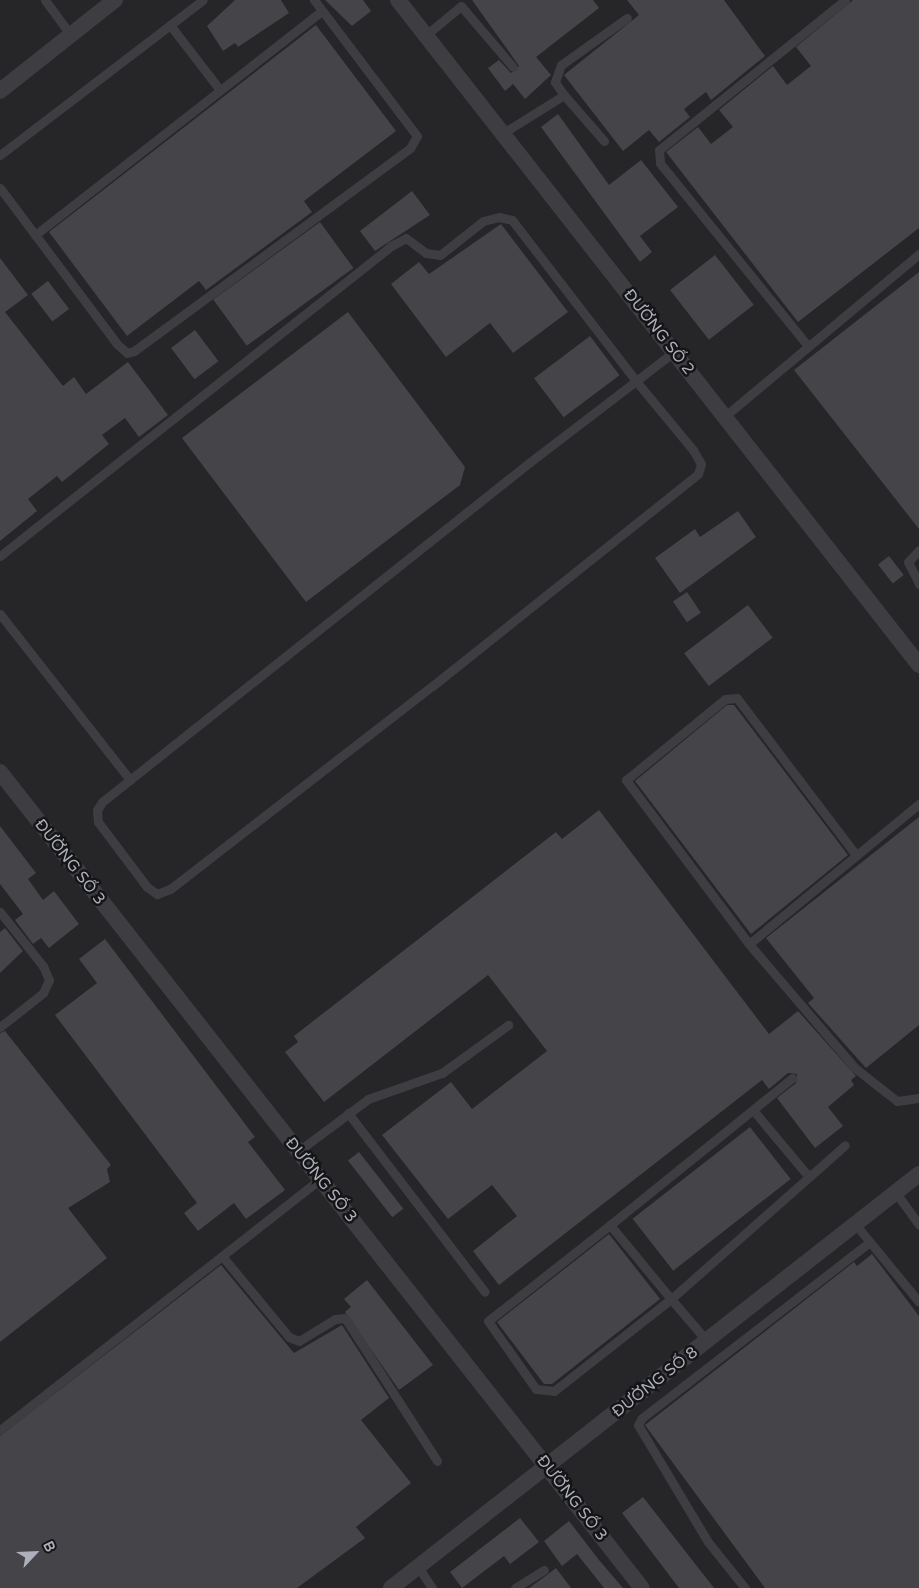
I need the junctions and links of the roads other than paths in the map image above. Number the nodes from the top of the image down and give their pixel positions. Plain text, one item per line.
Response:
1 (45, 0) edge
2 (115, 0) edge
3 (203, 0) edge
4 (314, 0) edge
5 (398, 0) edge
6 (844, 0) edge
7 (460, 3) edge
8 (322, 11) junction
9 (627, 18) dead end
10 (170, 25) junction
11 (70, 34) junction
12 (426, 35) junction
13 (513, 67) dead end
14 (220, 90) junction
15 (0, 91) edge
16 (564, 95) junction
17 (503, 133) junction
18 (604, 142) dead end
19 (0, 155) edge
20 (0, 188) edge
21 (35, 235) junction
22 (919, 254) edge
23 (808, 346) junction
24 (675, 351) junction
25 (636, 381) junction
26 (724, 417) junction
27 (919, 550) edge
28 (0, 556) edge
29 (919, 584) edge
30 (0, 614) edge
31 (919, 665) edge
32 (0, 772) edge
33 (130, 780) junction
34 (919, 804) edge
35 (856, 855) junction
36 (0, 912) edge
37 (748, 944) junction
38 (508, 1026) dead end
39 (0, 1027) edge
40 (792, 1078) dead end
41 (919, 1098) edge
42 (753, 1110) junction
43 (348, 1113) junction
44 (845, 1145) dead end
45 (297, 1152) junction
46 (919, 1174) edge
47 (809, 1177) junction
48 (320, 1179) junction
49 (896, 1192) junction
50 (856, 1224) junction
51 (610, 1225) junction
52 (919, 1225) edge
53 (870, 1242) junction
54 (222, 1256) junction
55 (485, 1292) dead end
56 (670, 1299) junction
57 (919, 1302) edge
58 (707, 1341) junction
59 (0, 1430) edge
60 (437, 1461) dead end
61 (547, 1466) junction
62 (418, 1567) junction
63 (544, 1570) dead end
64 (391, 1588) edge
65 (432, 1588) edge
66 (516, 1588) edge
67 (642, 1588) edge
68 (745, 1588) edge

1 - 11 lane
2 - 11 street
3 - 10 lane
4 - 8 lane
5 - 12 street, ĐƯỜNG SỐ 2
6 - 23 lane
7 - 12 lane
7 - 13 lane
8 - 14 lane
8 - 21 lane
9 - 16 lane
10 - 14 lane
10 - 19 lane
11 - 15 street
12 - 17 street, ĐƯỜNG SỐ 2
14 - 21 lane
16 - 17 lane
16 - 18 lane
17 - 24 street, ĐƯỜNG SỐ 2
20 - 21 lane
22 - 23 lane
23 - 26 lane
24 - 25 lane
24 - 26 street, ĐƯỜNG SỐ 2
25 - 28 lane
25 - 33 lane
25 - 33 lane
26 - 31 street, ĐƯỜNG SỐ 2
27 - 29 lane
30 - 33 lane
32 - 45 street, ĐƯỜNG SỐ 3
34 - 35 lane
35 - 37 lane
35 - 37 lane
36 - 39 lane
37 - 41 lane
38 - 43 lane
40 - 42 lane
42 - 47 lane
42 - 51 lane
43 - 45 lane
43 - 55 lane
44 - 47 lane
45 - 48 street, ĐƯỜNG SỐ 3
46 - 49 street, ĐƯỜNG SỐ 8
47 - 56 lane
48 - 54 lane
48 - 61 street, ĐƯỜNG SỐ 3
49 - 50 street, ĐƯỜNG SỐ 8
49 - 52 lane
50 - 53 lane
50 - 58 street, ĐƯỜNG SỐ 8
51 - 56 lane
51 - 56 lane
53 - 57 lane
53 - 68 lane
54 - 59 lane
54 - 60 lane
56 - 58 lane
58 - 61 street, ĐƯỜNG SỐ 8
61 - 62 street, ĐƯỜNG SỐ 8
61 - 67 street, ĐƯỜNG SỐ 3
62 - 64 street, ĐƯỜNG SỐ 8
62 - 65 lane
63 - 66 lane

